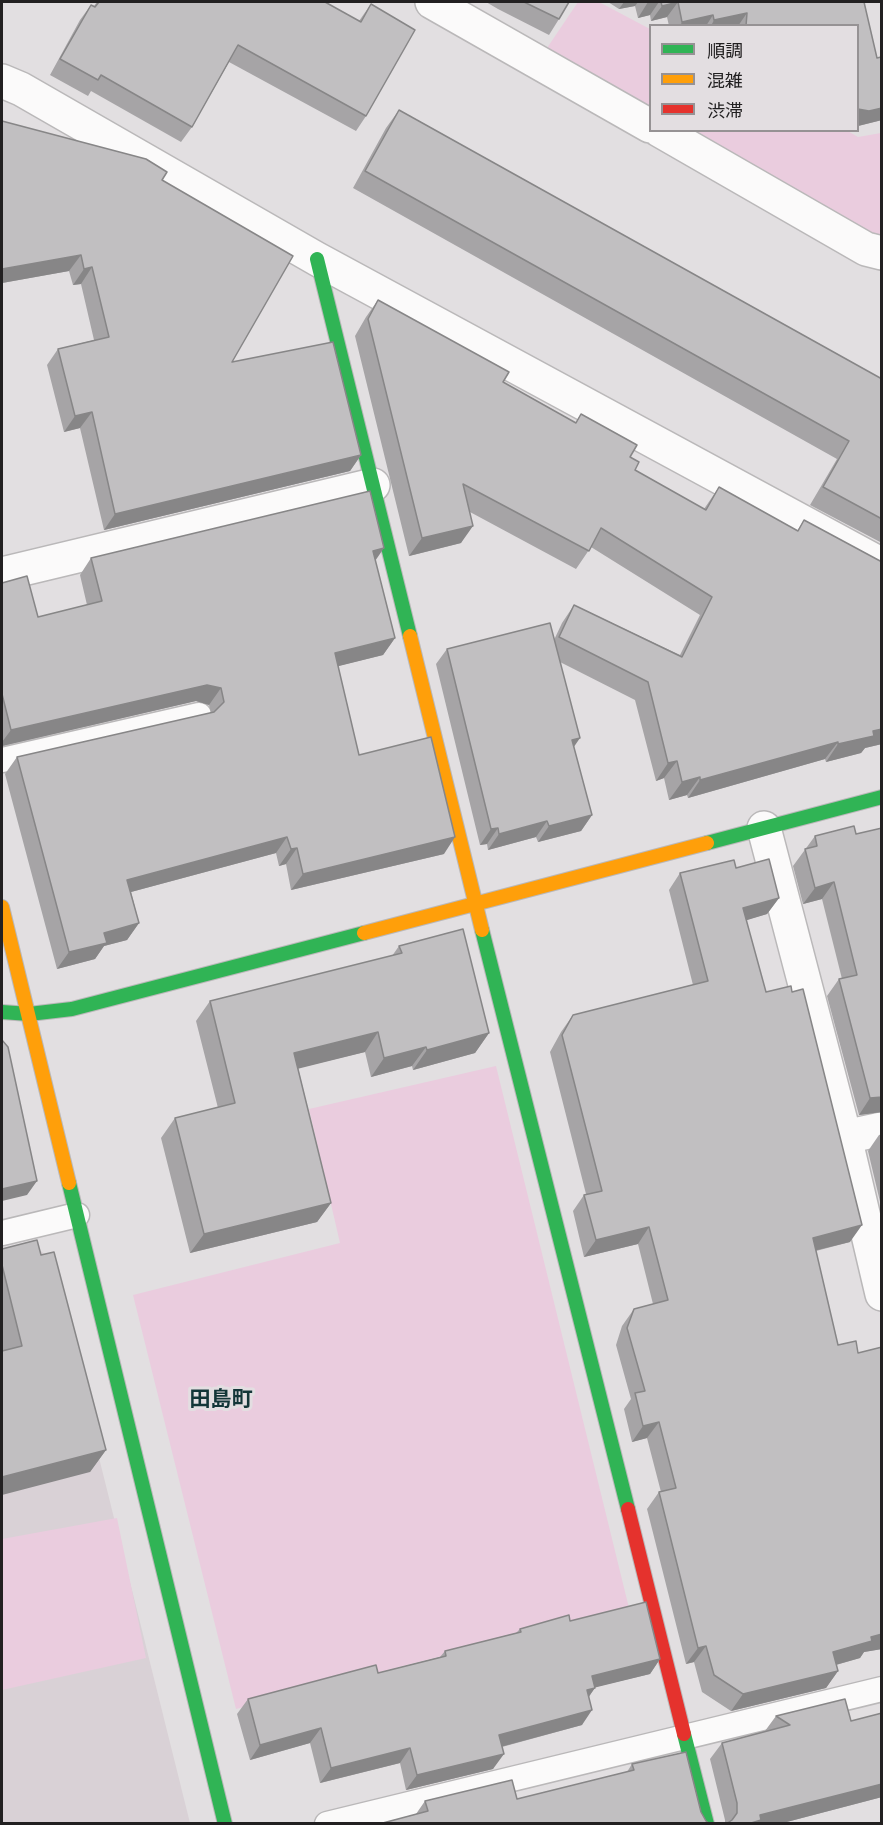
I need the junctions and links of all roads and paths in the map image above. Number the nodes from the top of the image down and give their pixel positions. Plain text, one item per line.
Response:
1 (432, 2) edge
2 (2, 81) edge
3 (649, 125) edge
4 (662, 132) edge
5 (882, 253) edge
6 (317, 259) junction
7 (373, 485) junction
8 (882, 565) edge
9 (2, 574) edge
10 (199, 714) edge
11 (2, 760) edge
12 (882, 797) edge
13 (764, 828) junction
14 (475, 903) junction
15 (2, 907) edge
16 (2, 1012) edge
17 (29, 1014) junction
18 (882, 1129) edge
19 (845, 1137) junction
20 (77, 1215) junction
21 (2, 1233) edge
22 (882, 1294) edge
23 (882, 1689) edge
24 (686, 1738) junction
25 (225, 1824) edge
26 (327, 1824) edge
27 (707, 1824) edge

1 - 3 street
2 - 6 street
4 - 5 street
6 - 7 street
6 - 8 street
7 - 9 street
7 - 14 street
10 - 11 lane
12 - 13 street
13 - 14 street
13 - 19 street
14 - 17 street
14 - 24 street
15 - 17 street
16 - 17 street
17 - 20 street
18 - 19 street
19 - 22 street
20 - 21 lane
20 - 25 street
23 - 24 lane
24 - 26 lane
24 - 27 street

